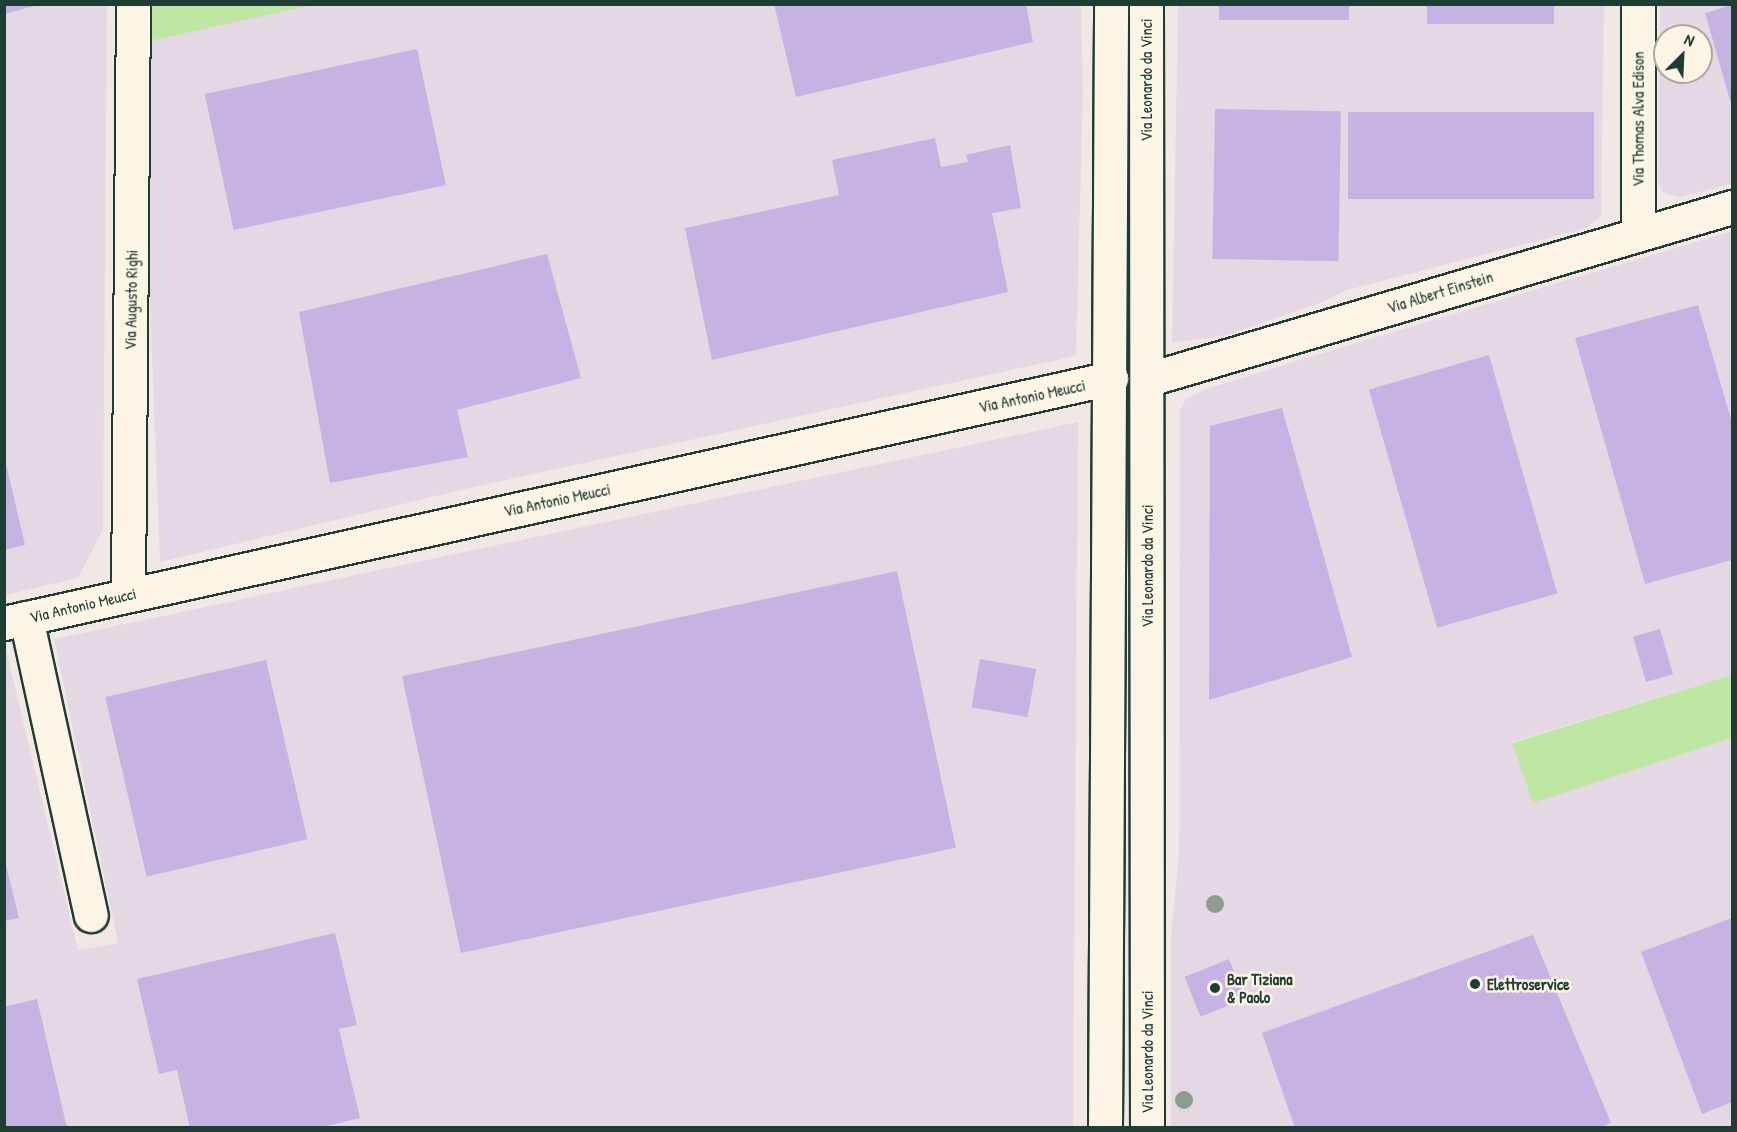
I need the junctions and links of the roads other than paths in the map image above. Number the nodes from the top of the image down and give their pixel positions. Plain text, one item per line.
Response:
1 (133, 4) edge
2 (1111, 4) edge
3 (1146, 4) edge
4 (1638, 4) edge
5 (1732, 207) edge
6 (1638, 233) junction
7 (1111, 378) junction
8 (1149, 379) junction
9 (128, 595) junction
10 (15, 620) edge
11 (91, 915) dead end
12 (1105, 1128) edge
13 (1148, 1128) edge

1 - 9 street, Via Augusto Righi
2 - 7 street
3 - 8 street, Via Leonardo da Vinci
4 - 6 street, Via Thomas Alva Edison
5 - 6 street, Via Albert Einstein
6 - 8 street, Via Albert Einstein
7 - 9 street, Via Antonio Meucci
7 - 12 street
8 - 13 street, Via Leonardo da Vinci
9 - 10 street, Via Antonio Meucci
10 - 11 street

